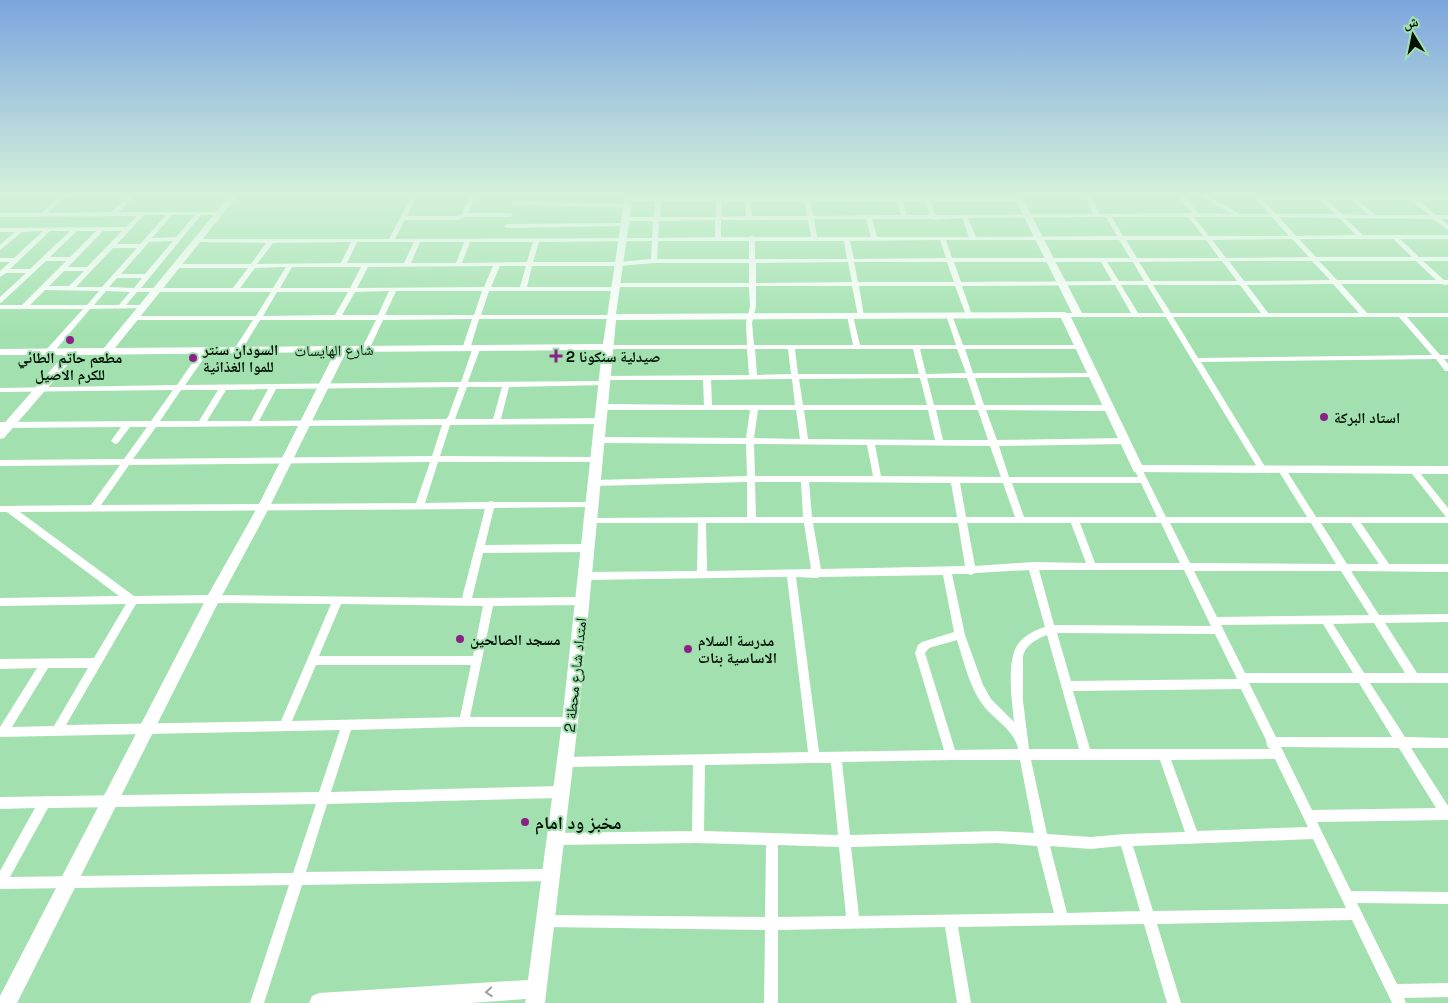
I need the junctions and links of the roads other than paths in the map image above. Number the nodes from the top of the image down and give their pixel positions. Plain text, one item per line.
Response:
1 (356, 241) edge
2 (536, 241) edge
3 (622, 241) edge
4 (37, 242) edge
5 (62, 242) edge
6 (89, 242) edge
7 (115, 242) edge
8 (146, 242) edge
9 (175, 242) edge
10 (195, 242) edge
11 (256, 242) edge
12 (270, 242) junction
13 (287, 242) edge
14 (417, 242) edge
15 (467, 242) edge
16 (654, 242) edge
17 (752, 242) edge
18 (847, 242) edge
19 (943, 242) edge
20 (1040, 242) edge
21 (1124, 242) edge
22 (1211, 242) edge
23 (1299, 242) edge
24 (1399, 242) edge
25 (111, 246) junction
26 (142, 246) junction
27 (44, 259) junction
28 (72, 259) junction
29 (1223, 259) junction
30 (1315, 259) junction
31 (1417, 259) junction
32 (1448, 259) edge
33 (0, 260) edge
34 (17, 260) junction
35 (1050, 260) junction
36 (1103, 260) junction
37 (654, 261) junction
38 (752, 261) junction
39 (850, 261) junction
40 (950, 261) junction
41 (1136, 261) junction
42 (618, 264) junction
43 (458, 265) junction
44 (497, 265) junction
45 (530, 265) junction
46 (176, 266) junction
47 (253, 266) junction
48 (290, 266) junction
49 (343, 266) junction
50 (365, 266) junction
51 (406, 266) junction
52 (62, 269) junction
53 (90, 269) junction
54 (32, 271) junction
55 (2, 273) edge
56 (116, 276) junction
57 (147, 276) junction
58 (1445, 282) edge
59 (1116, 283) junction
60 (1150, 283) junction
61 (1241, 283) junction
62 (1336, 283) junction
63 (754, 284) junction
64 (854, 284) junction
65 (959, 284) junction
66 (1062, 284) junction
67 (615, 287) junction
68 (43, 288) junction
69 (71, 288) junction
70 (106, 288) junction
71 (137, 288) junction
72 (488, 288) junction
73 (1448, 288) edge
74 (0, 289) edge
75 (13, 289) junction
76 (353, 289) junction
77 (394, 289) junction
78 (523, 289) junction
79 (155, 290) junction
80 (235, 290) junction
81 (274, 290) junction
82 (0, 301) edge
83 (88, 306) junction
84 (0, 307) edge
85 (24, 307) junction
86 (121, 307) junction
87 (142, 307) junction
88 (949, 315) junction
89 (970, 315) junction
90 (1365, 315) junction
91 (1401, 315) junction
92 (1448, 315) edge
93 (750, 316) junction
94 (850, 316) junction
95 (861, 316) junction
96 (1065, 316) junction
97 (1078, 316) junction
98 (1136, 316) junction
99 (1170, 316) junction
100 (1267, 316) junction
101 (259, 317) junction
102 (338, 317) junction
103 (380, 317) junction
104 (476, 317) junction
105 (612, 317) junction
106 (133, 318) junction
107 (608, 347) junction
108 (961, 347) junction
109 (1080, 347) junction
110 (750, 348) junction
111 (791, 348) junction
112 (857, 348) junction
113 (916, 348) junction
114 (471, 349) junction
115 (365, 350) junction
116 (73, 351) junction
117 (205, 351) junction
118 (237, 351) junction
119 (341, 351) junction
120 (0, 352) edge
121 (49, 352) junction
122 (106, 352) junction
123 (1438, 358) junction
124 (1448, 358) edge
125 (1197, 360) junction
126 (1448, 369) edge
127 (1094, 375) junction
128 (923, 376) junction
129 (971, 376) junction
130 (707, 377) junction
131 (752, 377) junction
132 (796, 377) junction
133 (605, 380) junction
134 (464, 385) junction
135 (506, 385) junction
136 (273, 387) junction
137 (322, 387) junction
138 (180, 388) junction
139 (223, 388) junction
140 (40, 389) junction
141 (0, 390) edge
142 (982, 407) junction
143 (708, 408) junction
144 (754, 408) junction
145 (800, 408) junction
146 (931, 408) junction
147 (1109, 408) junction
148 (602, 414) junction
149 (202, 422) junction
150 (496, 422) junction
151 (254, 423) junction
152 (447, 423) junction
153 (128, 424) junction
154 (153, 424) junction
155 (304, 424) junction
156 (5, 425) edge
157 (0, 435) edge
158 (599, 440) junction
159 (115, 441) dead end
160 (804, 441) junction
161 (1125, 441) junction
162 (750, 442) junction
163 (870, 442) junction
164 (940, 442) junction
165 (993, 443) junction
166 (435, 459) junction
167 (287, 460) junction
168 (597, 460) junction
169 (126, 462) junction
170 (0, 463) edge
171 (1263, 470) junction
172 (1282, 470) junction
173 (1412, 470) junction
174 (1448, 470) edge
175 (1141, 474) junction
176 (750, 479) junction
177 (1006, 479) junction
178 (805, 480) junction
179 (878, 480) junction
180 (955, 480) junction
181 (595, 483) junction
182 (491, 504) junction
183 (593, 504) junction
184 (420, 506) junction
185 (94, 508) junction
186 (263, 508) junction
187 (4, 509) edge
188 (1448, 514) edge
189 (1020, 519) junction
190 (1074, 519) junction
191 (1165, 519) junction
192 (592, 520) junction
193 (702, 520) junction
194 (808, 520) junction
195 (962, 520) junction
196 (1448, 520) edge
197 (752, 521) junction
198 (1316, 521) junction
199 (1354, 521) junction
200 (589, 548) junction
201 (479, 549) junction
202 (1033, 566) junction
203 (1092, 567) junction
204 (1188, 567) junction
205 (1345, 568) junction
206 (1387, 568) junction
207 (1448, 568) edge
208 (971, 570) junction
209 (947, 571) junction
210 (791, 574) junction
211 (816, 574) junction
212 (702, 575) junction
213 (585, 576) junction
214 (213, 599) junction
215 (338, 600) junction
216 (133, 601) junction
217 (466, 601) junction
218 (583, 601) junction
219 (0, 602) edge
220 (489, 602) junction
221 (1448, 618) edge
222 (1377, 619) junction
223 (1325, 620) junction
224 (1217, 625) junction
225 (1051, 629) junction
226 (960, 635) junction
227 (312, 660) junction
228 (477, 661) junction
229 (96, 663) junction
230 (0, 664) edge
231 (45, 664) junction
232 (1360, 678) junction
233 (1414, 678) junction
234 (1448, 678) edge
235 (1243, 681) junction
236 (1068, 686) junction
237 (464, 722) junction
238 (570, 722) junction
239 (346, 725) junction
240 (284, 726) junction
241 (147, 729) junction
242 (56, 730) junction
243 (1, 732) edge
244 (1022, 737) junction
245 (1271, 742) junction
246 (1448, 742) edge
247 (1401, 743) junction
248 (1277, 754) junction
249 (951, 755) junction
250 (1086, 755) junction
251 (1164, 755) junction
252 (1024, 756) junction
253 (814, 758) junction
254 (836, 758) junction
255 (699, 759) junction
256 (564, 762) junction
257 (560, 792) junction
258 (323, 798) junction
259 (45, 802) junction
260 (110, 802) junction
261 (0, 803) edge
262 (1447, 814) edge
263 (1308, 816) junction
264 (1316, 833) junction
265 (698, 837) junction
266 (1193, 837) junction
267 (772, 838) junction
268 (556, 839) junction
269 (1040, 839) junction
270 (1125, 840) junction
271 (845, 841) junction
272 (551, 875) junction
273 (297, 878) junction
274 (68, 882) junction
275 (1348, 897) junction
276 (1448, 898) edge
277 (1356, 914) junction
278 (1062, 918) junction
279 (1149, 919) junction
280 (546, 921) junction
281 (853, 922) junction
282 (951, 922) junction
283 (772, 924) junction
284 (1448, 990) edge
285 (536, 996) edge
286 (1396, 997) edge
287 (7, 1003) edge
288 (257, 1003) edge
289 (319, 1003) edge
290 (771, 1003) edge
291 (964, 1003) edge
292 (1174, 1003) edge

1 - 49 street
2 - 45 street
3 - 42 street, امتداد شارع محطة 2
4 - 34 street
5 - 27 street
6 - 28 street
7 - 25 street
8 - 26 street
9 - 57 street
10 - 46 street
11 - 12 street
12 - 13 street
12 - 47 street
14 - 51 street
15 - 43 street
16 - 37 street
17 - 38 street
18 - 39 street
19 - 40 street
20 - 35 street
21 - 41 street
22 - 29 street
23 - 30 street
24 - 31 street
25 - 26 street
25 - 53 street
26 - 56 street
27 - 28 street
27 - 54 street
28 - 52 street
29 - 30 street
29 - 41 street
29 - 61 street
30 - 31 street
30 - 62 street
31 - 32 street
31 - 58 street
33 - 34 street
34 - 55 street
35 - 36 street
35 - 40 street
35 - 66 street
36 - 41 street
36 - 59 street
37 - 38 street
37 - 42 street
38 - 39 street
38 - 63 street
39 - 40 street
39 - 64 street
40 - 65 street
41 - 60 street
42 - 45 street
42 - 67 street, امتداد شارع محطة 2
43 - 44 street
43 - 51 street
44 - 45 street
44 - 72 street
45 - 78 street
46 - 47 street
46 - 79 street
47 - 48 street
47 - 80 street
48 - 49 street
48 - 81 street
49 - 50 street
50 - 51 street
50 - 76 street
52 - 53 street
52 - 68 street
53 - 69 street
54 - 55 street
54 - 75 street
56 - 57 street
56 - 70 street
57 - 71 street
58 - 62 street
58 - 73 street
59 - 60 street
59 - 66 street
59 - 98 street
60 - 61 street
60 - 99 street
61 - 62 street
61 - 100 street
62 - 90 street
63 - 64 street
63 - 67 street
63 - 93 street
64 - 65 street
64 - 95 street
65 - 66 street
65 - 89 street
66 - 97 street
67 - 78 street
67 - 105 street, امتداد شارع محطة 2
68 - 69 street
68 - 85 street
69 - 70 street
70 - 71 street
70 - 83 street
71 - 79 street
71 - 86 street
72 - 77 street
72 - 78 street
72 - 104 street
74 - 75 street
75 - 82 street
76 - 77 street
76 - 81 street
76 - 102 street
77 - 103 street
79 - 80 street
79 - 87 street
80 - 81 street
81 - 101 street
83 - 85 street
83 - 86 street
83 - 121 street
84 - 85 street
86 - 87 street
87 - 106 street
88 - 89 street
88 - 95 street
88 - 108 street
89 - 96 street
90 - 91 street
90 - 100 street
91 - 92 street
91 - 123 street
93 - 94 street
93 - 105 street
93 - 110 street
94 - 95 street
94 - 112 street
96 - 97 street
96 - 109 street
97 - 98 street
98 - 99 street
99 - 100 street
99 - 125 street
101 - 102 street
101 - 106 street
101 - 118 street
102 - 103 street
103 - 104 street
103 - 115 street
104 - 105 street
104 - 114 street
105 - 107 street, امتداد شارع محطة 2
106 - 122 street
107 - 110 street
107 - 114 street, شارع الهايسات
107 - 133 street, امتداد شارع محطة 2
108 - 109 street
108 - 113 street
108 - 129 street
109 - 127 street
110 - 111 street
110 - 131 street
111 - 112 street
111 - 132 street
112 - 113 street
113 - 128 street
114 - 115 street, شارع الهايسات
114 - 134 street
115 - 119 street, شارع الهايسات
116 - 121 street, شارع الهايسات
116 - 122 street, شارع الهايسات
116 - 140 street
117 - 118 street, شارع الهايسات
117 - 122 street, شارع الهايسات
117 - 138 street
118 - 119 street, شارع الهايسات
119 - 137 street
120 - 121 street, شارع الهايسات
123 - 124 street
123 - 125 street
123 - 126 street
125 - 171 street
127 - 129 street
127 - 147 street
128 - 129 street
128 - 132 street
128 - 146 street
129 - 142 street
130 - 131 street
130 - 133 street
130 - 143 street
131 - 132 street
132 - 145 street
133 - 135 street
133 - 148 street, امتداد شارع محطة 2
134 - 135 street
134 - 137 street
134 - 152 street
135 - 150 street
136 - 137 street
136 - 139 street
136 - 151 street
137 - 155 street
138 - 139 street
138 - 140 street
138 - 154 street
139 - 149 street
140 - 141 street
140 - 156 street
142 - 146 street
142 - 147 street
142 - 165 street
143 - 144 street
143 - 148 street
144 - 145 street
144 - 162 street
145 - 146 street
145 - 160 street
146 - 164 street
147 - 161 street
148 - 150 street
148 - 158 street, امتداد شارع محطة 2
149 - 151 street
149 - 154 street
150 - 152 street
151 - 155 street
152 - 155 street
152 - 166 street
153 - 154 street
153 - 156 street
153 - 159 street
154 - 169 street
155 - 167 street
156 - 157 street
158 - 162 street
158 - 168 street, امتداد شارع محطة 2
160 - 162 street
160 - 163 street
161 - 165 street
161 - 175 street
162 - 176 street
163 - 164 street
163 - 179 street
164 - 165 street
165 - 177 street
166 - 167 street
166 - 168 street
166 - 184 street
167 - 169 street
167 - 186 street
168 - 181 street, امتداد شارع محطة 2
169 - 170 street
169 - 185 street
171 - 172 street
171 - 175 street
172 - 173 street
172 - 198 street
173 - 174 street
173 - 188 street
175 - 177 street
175 - 191 street
176 - 178 street
176 - 181 street
176 - 197 street
177 - 180 street
177 - 189 street
178 - 179 street
178 - 194 street
179 - 180 street
180 - 195 street
181 - 183 street, امتداد شارع محطة 2
182 - 183 street
182 - 184 street
182 - 201 street
183 - 192 street, امتداد شارع محطة 2
184 - 186 street
185 - 186 street
185 - 187 street
186 - 214 street
187 - 216 street
189 - 190 street
189 - 195 street
190 - 191 street
190 - 203 street
191 - 198 street
191 - 204 street
192 - 193 street
192 - 200 street, امتداد شارع محطة 2
193 - 197 street
193 - 212 street
194 - 195 street
194 - 197 street
194 - 211 street
195 - 208 street
196 - 199 street
198 - 199 street
198 - 205 street
199 - 206 street
200 - 201 street
200 - 213 street, امتداد شارع محطة 2
201 - 217 street
202 - 203 street
202 - 208 street
202 - 225 street
203 - 204 street
204 - 205 street
204 - 224 street
205 - 206 street
205 - 222 street
206 - 207 street
208 - 209 street
209 - 211 street
209 - 226 street
210 - 211 street
210 - 212 street
210 - 253 street
212 - 213 street
213 - 218 street, امتداد شارع محطة 2
214 - 215 street
214 - 216 street
214 - 241 street
215 - 217 street
215 - 227 street
216 - 219 street
216 - 229 street
217 - 220 street
218 - 220 street
218 - 238 street, امتداد شارع محطة 2
220 - 228 street
221 - 222 street
222 - 223 street
222 - 233 street
223 - 224 street
223 - 232 street
224 - 225 street
224 - 235 street
225 - 236 street
225 - 244 street
226 - 244 street
226 - 249 street
227 - 228 street
227 - 240 street
228 - 237 street
229 - 231 street
229 - 242 street
230 - 231 street
231 - 243 street
232 - 233 street
232 - 235 street
232 - 247 street
233 - 234 street
235 - 236 street
235 - 245 street
236 - 250 street
237 - 238 street
237 - 239 street
238 - 256 street, امتداد شارع محطة 2
239 - 240 street
239 - 258 street
240 - 241 street
241 - 242 street
241 - 260 street
242 - 243 street
244 - 252 street
245 - 247 street
245 - 248 street
246 - 247 street
247 - 262 street
248 - 251 street
248 - 263 street
249 - 252 street
249 - 254 street
250 - 251 street
250 - 252 street
251 - 266 street
252 - 269 street
253 - 254 street
253 - 255 street
254 - 271 street
255 - 256 street
255 - 265 street
256 - 257 street, امتداد شارع محطة 2
257 - 258 street
257 - 268 street, امتداد شارع محطة 2
258 - 260 street
258 - 273 street
259 - 260 street
259 - 261 street
259 - 274 street
260 - 274 street
262 - 263 street
263 - 264 street
264 - 266 street
264 - 275 street
265 - 267 street
265 - 268 street
266 - 270 street
267 - 271 street
267 - 283 street
268 - 272 street, امتداد شارع محطة 2
269 - 270 street
269 - 271 street
269 - 278 street
270 - 279 street
271 - 281 street
272 - 273 street
272 - 280 street, امتداد شارع محطة 2
273 - 274 street
273 - 288 street
274 - 287 street
275 - 276 street
275 - 277 street
277 - 279 street
277 - 286 street
278 - 279 street
278 - 282 street
279 - 292 street
280 - 283 street
280 - 285 street, امتداد شارع محطة 2
281 - 282 street
281 - 283 street
282 - 291 street
283 - 290 street
284 - 286 street
285 -> 289 street

